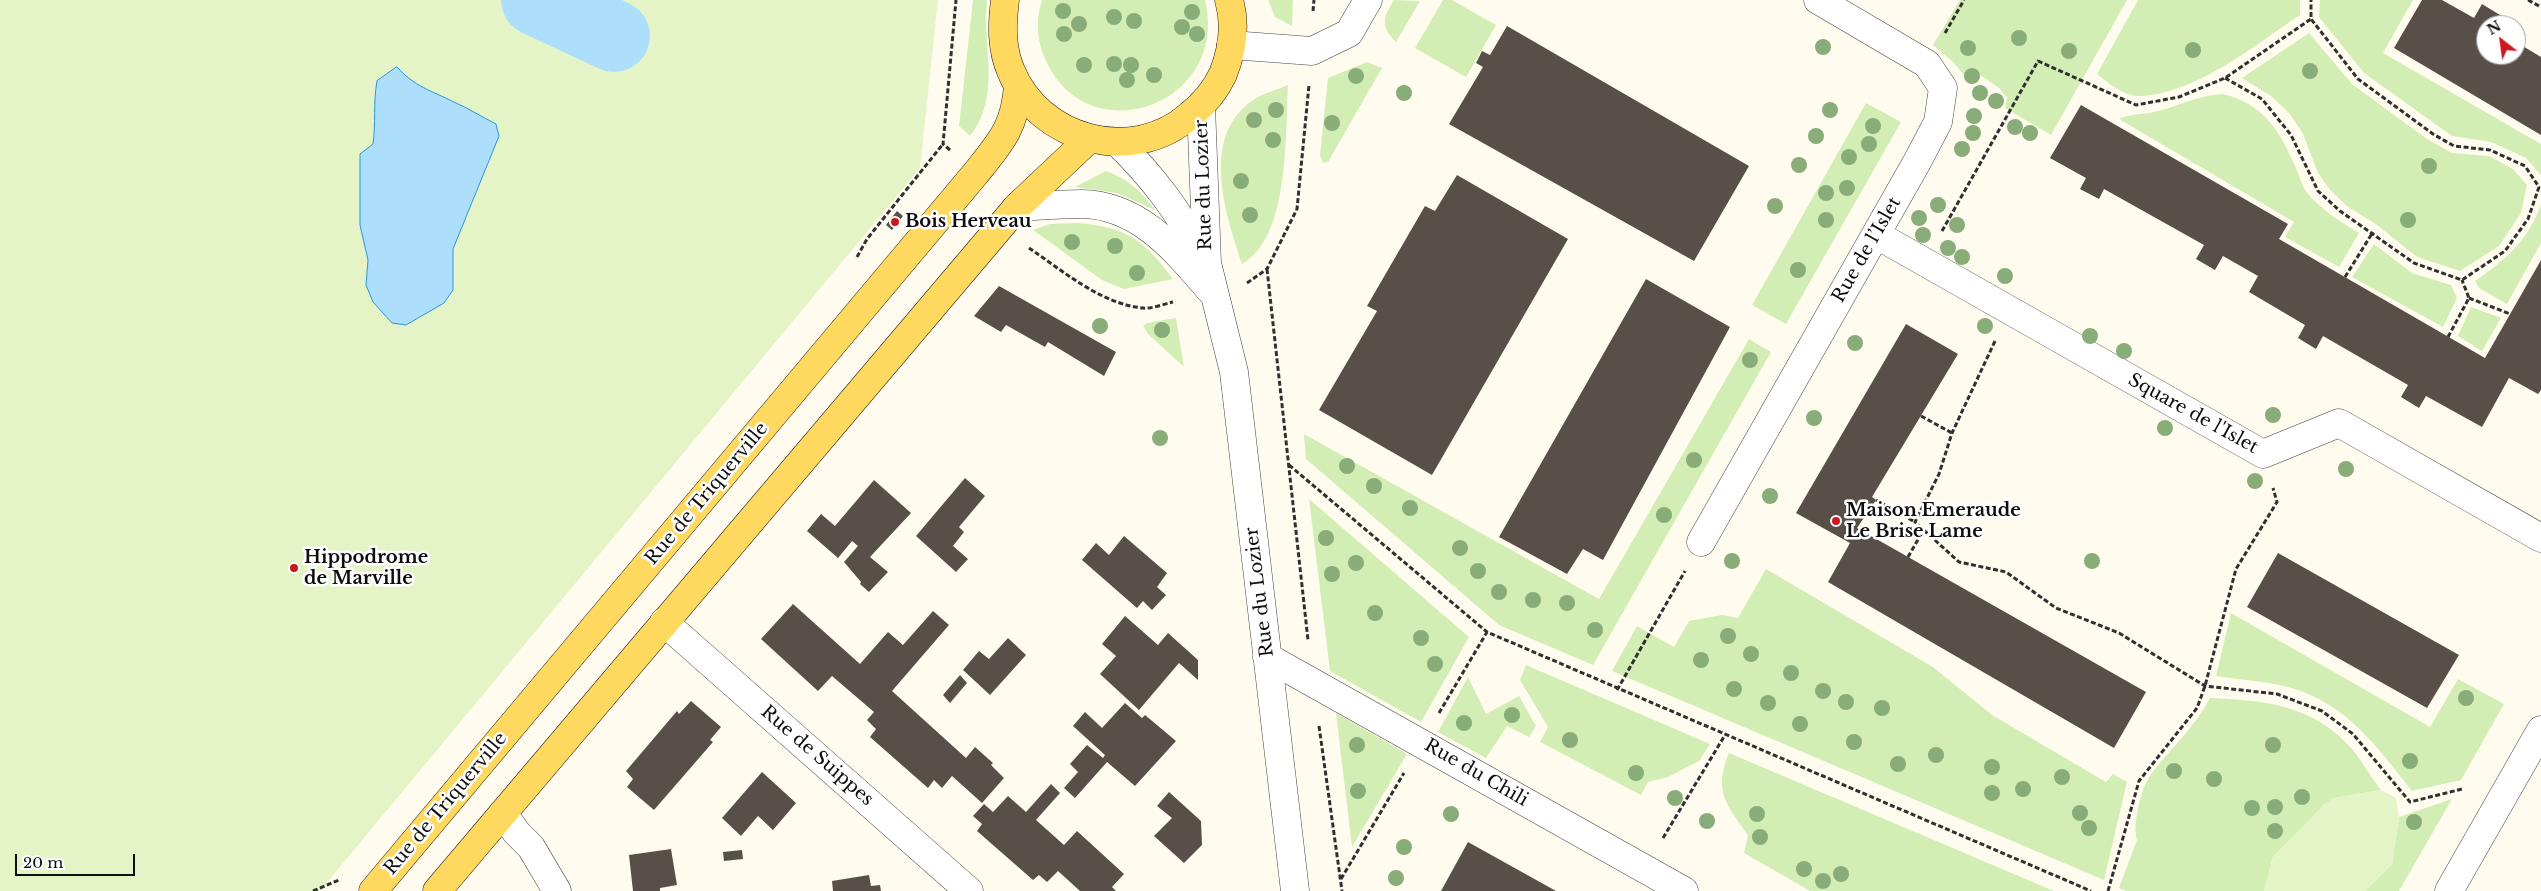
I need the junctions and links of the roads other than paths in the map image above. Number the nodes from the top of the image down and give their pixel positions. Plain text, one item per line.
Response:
1 (1006, 0) edge
2 (1229, 0) edge
3 (1368, 0) edge
4 (1818, 0) edge
5 (1231, 45) junction
6 (1018, 86) junction
7 (1201, 106) junction
8 (1089, 139) junction
9 (1117, 142) junction
10 (1017, 207) junction
11 (1877, 235) junction
12 (1206, 263) junction
13 (1214, 294) junction
14 (2541, 538) edge
15 (1701, 542) road end
16 (664, 622) junction
17 (1268, 657) junction
18 (2541, 730) edge
19 (503, 813) junction
20 (944, 881) edge
21 (373, 891) edge
22 (437, 891) edge
23 (557, 891) edge
24 (969, 891) edge
25 (1295, 891) edge
26 (1684, 891) edge
27 (2449, 891) edge

1 - 6 main road
2 - 5 main road
3 - 5 street
4 - 11 street, Rue de l’Islet
5 - 7 main road
6 - 8 main road
6 - 21 main road, Rue de Triquerville
7 - 9 main road
7 - 12 street, Rue du Lozier
8 - 9 main road
8 - 10 main road
9 - 12 street, Rue du Lozier
10 - 13 street, Rue du Lozier
10 - 16 main road
11 - 14 street, Square de l'Islet
11 - 15 street, Rue de l’Islet
12 - 13 street, Rue du Lozier
13 - 17 street, Rue du Lozier
16 - 19 main road
16 - 20 street, Rue de Suippes
17 - 25 street, Rue du Lozier
17 - 26 street, Rue du Chili
18 - 27 street
19 - 22 main road
19 - 23 street
20 - 24 street, Rue de Suippes

